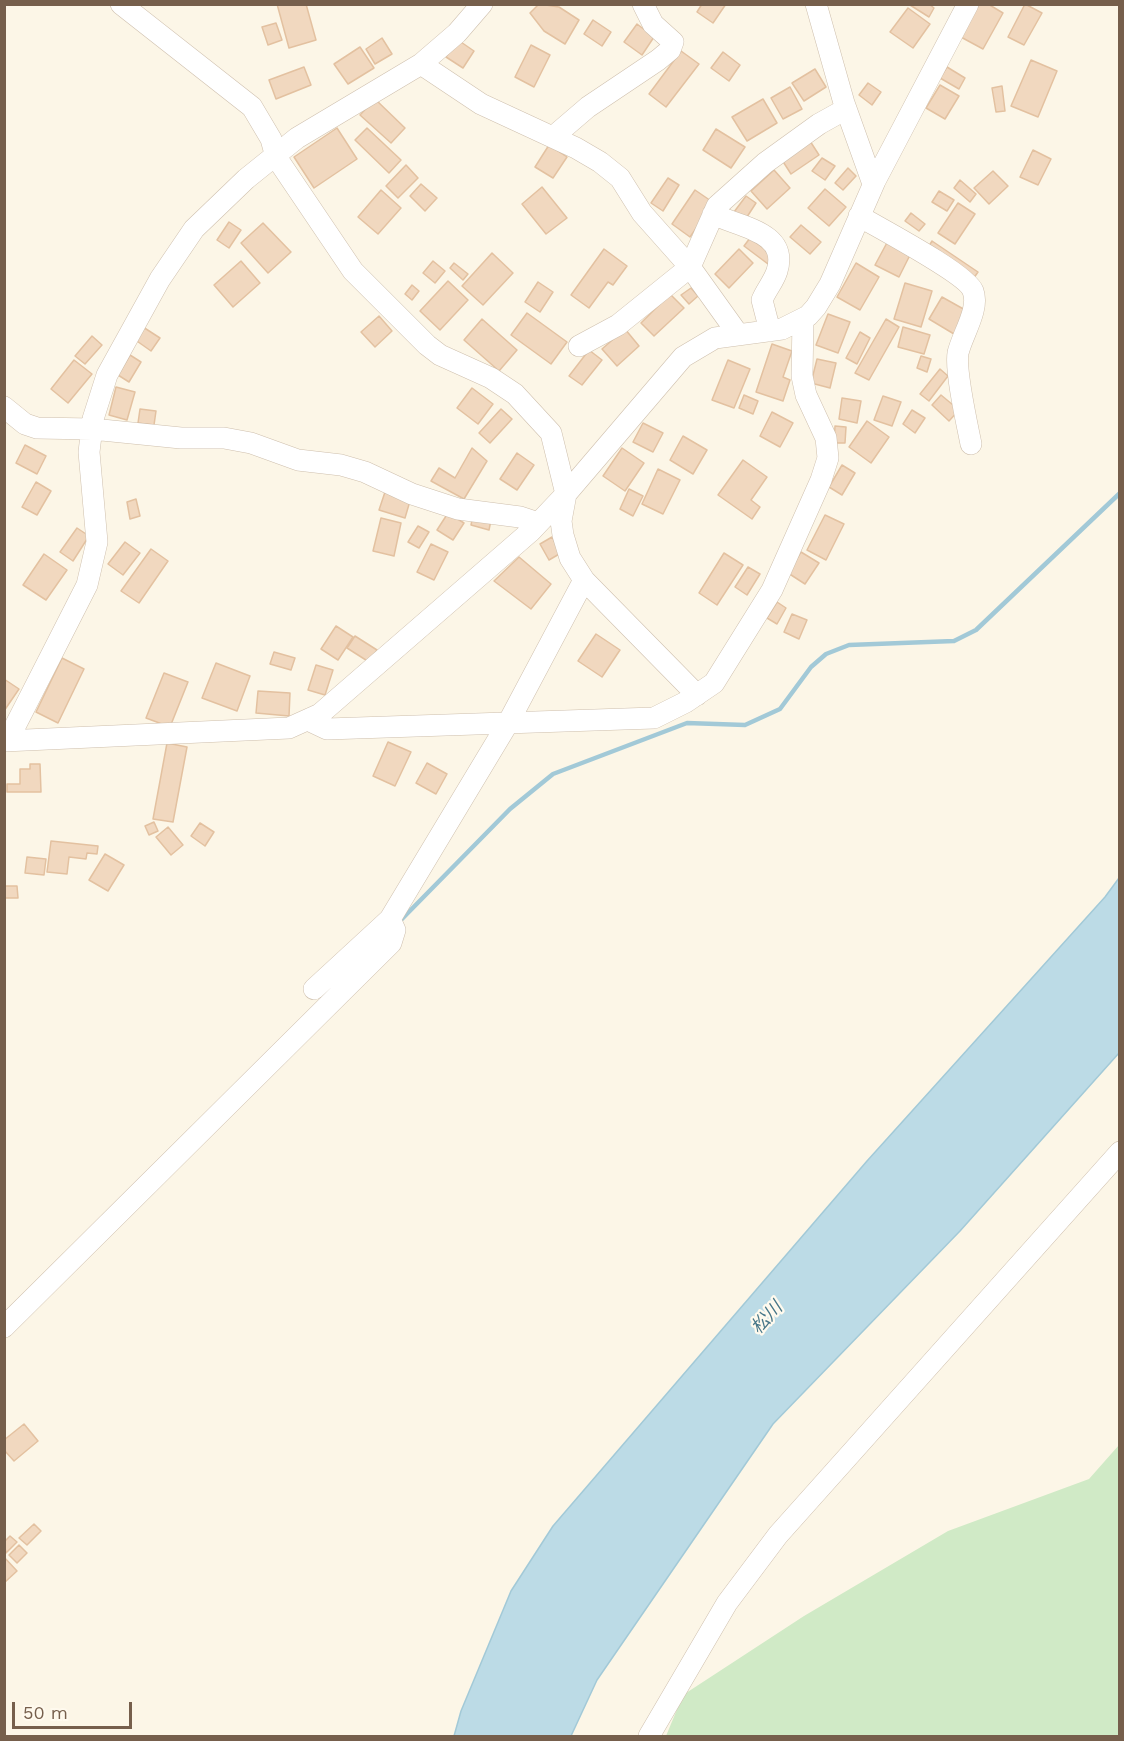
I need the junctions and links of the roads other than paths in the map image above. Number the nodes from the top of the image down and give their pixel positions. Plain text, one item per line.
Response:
1 (121, 4) edge
2 (482, 4) edge
3 (643, 4) edge
4 (816, 4) edge
5 (968, 4) edge
6 (143, 11) edge
7 (421, 64) junction
8 (846, 109) junction
9 (553, 137) junction
10 (276, 157) junction
11 (873, 184) junction
12 (713, 214) junction
13 (859, 216) junction
14 (690, 267) junction
15 (803, 319) junction
16 (770, 331) junction
17 (738, 334) junction
18 (579, 346) dead end
19 (4, 407) edge
20 (92, 429) junction
21 (971, 444) dead end
22 (566, 494) junction
23 (538, 523) junction
24 (584, 580) junction
25 (697, 695) junction
26 (308, 720) junction
27 (508, 723) junction
28 (7, 740) edge
29 (390, 919) junction
30 (314, 988) dead end
31 (1119, 1152) edge
32 (4, 1327) edge
33 (649, 1737) edge

1 - 6 street
2 - 7 street
3 - 9 street
4 - 8 street
5 - 11 street
6 - 10 street
7 - 9 street
7 - 10 street
8 - 11 street
8 - 12 street
9 - 14 street
10 - 20 street
10 - 22 street
11 - 13 street
12 - 14 street
12 - 16 street
13 - 15 street
13 - 21 street
14 - 17 street
14 - 18 street
15 - 16 street
15 - 25 street
16 - 17 street
17 - 22 street
19 - 20 street
20 - 23 street
20 - 28 street
22 - 23 street
22 - 24 street
23 - 26 street
24 - 25 street
24 - 27 street
25 - 27 street
26 - 27 street
26 - 28 street
27 - 29 street
29 - 30 street
29 - 32 street
31 - 33 street

